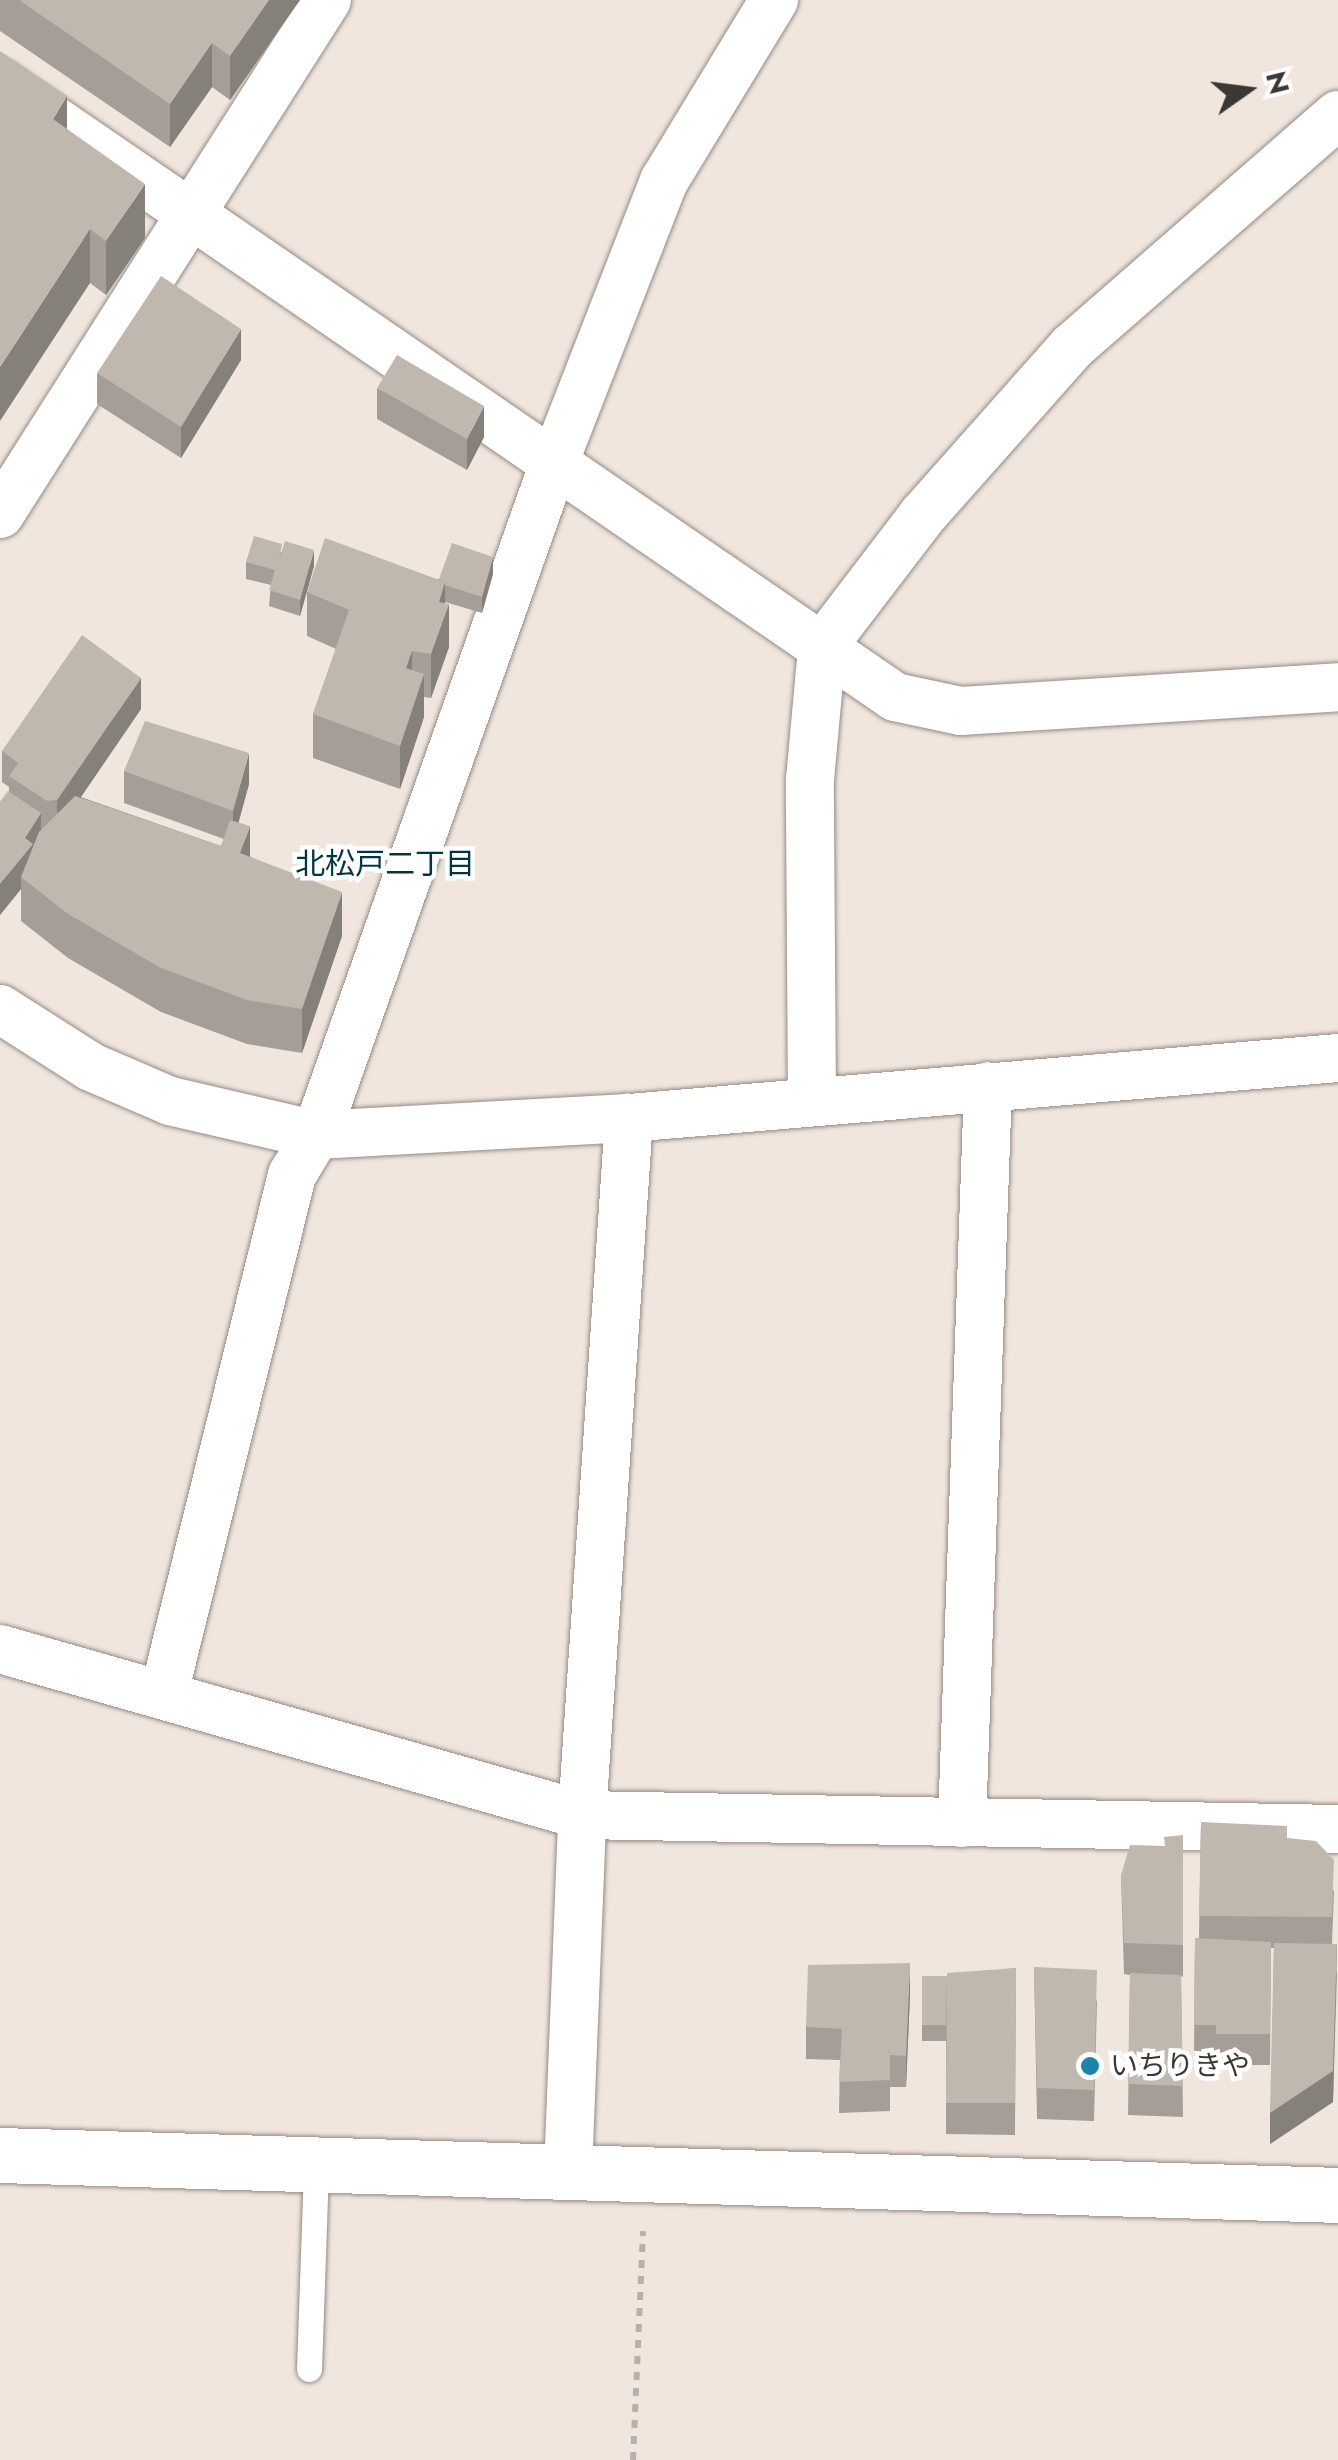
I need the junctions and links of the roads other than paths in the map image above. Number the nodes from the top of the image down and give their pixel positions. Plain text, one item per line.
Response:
1 (327, 0) edge
2 (774, 0) edge
3 (0, 83) edge
4 (1338, 115) edge
5 (189, 214) junction
6 (554, 463) junction
7 (0, 514) edge
8 (822, 648) junction
9 (1338, 687) edge
10 (0, 1009) edge
11 (1338, 1058) edge
12 (988, 1086) junction
13 (812, 1099) junction
14 (629, 1118) junction
15 (316, 1135) junction
16 (0, 1649) edge
17 (164, 1693) junction
18 (582, 1815) junction
19 (962, 1823) junction
20 (1338, 1828) edge
21 (0, 2155) edge
22 (316, 2164) junction
23 (568, 2171) junction
24 (1338, 2195) edge
25 (310, 2370) dead end

1 - 5 street
2 - 6 street
3 - 5 street
4 - 8 street
5 - 6 street
5 - 7 street
6 - 8 street
6 - 15 street
8 - 9 street
8 - 13 street
10 - 15 street
11 - 12 street
12 - 13 street
12 - 19 street
13 - 14 street
14 - 15 street
14 - 18 street
15 - 17 street
16 - 17 street
17 - 18 street
18 - 19 street
18 - 23 street
19 - 20 street
21 - 22 street
22 - 23 street
22 - 25 lane
23 - 24 street

